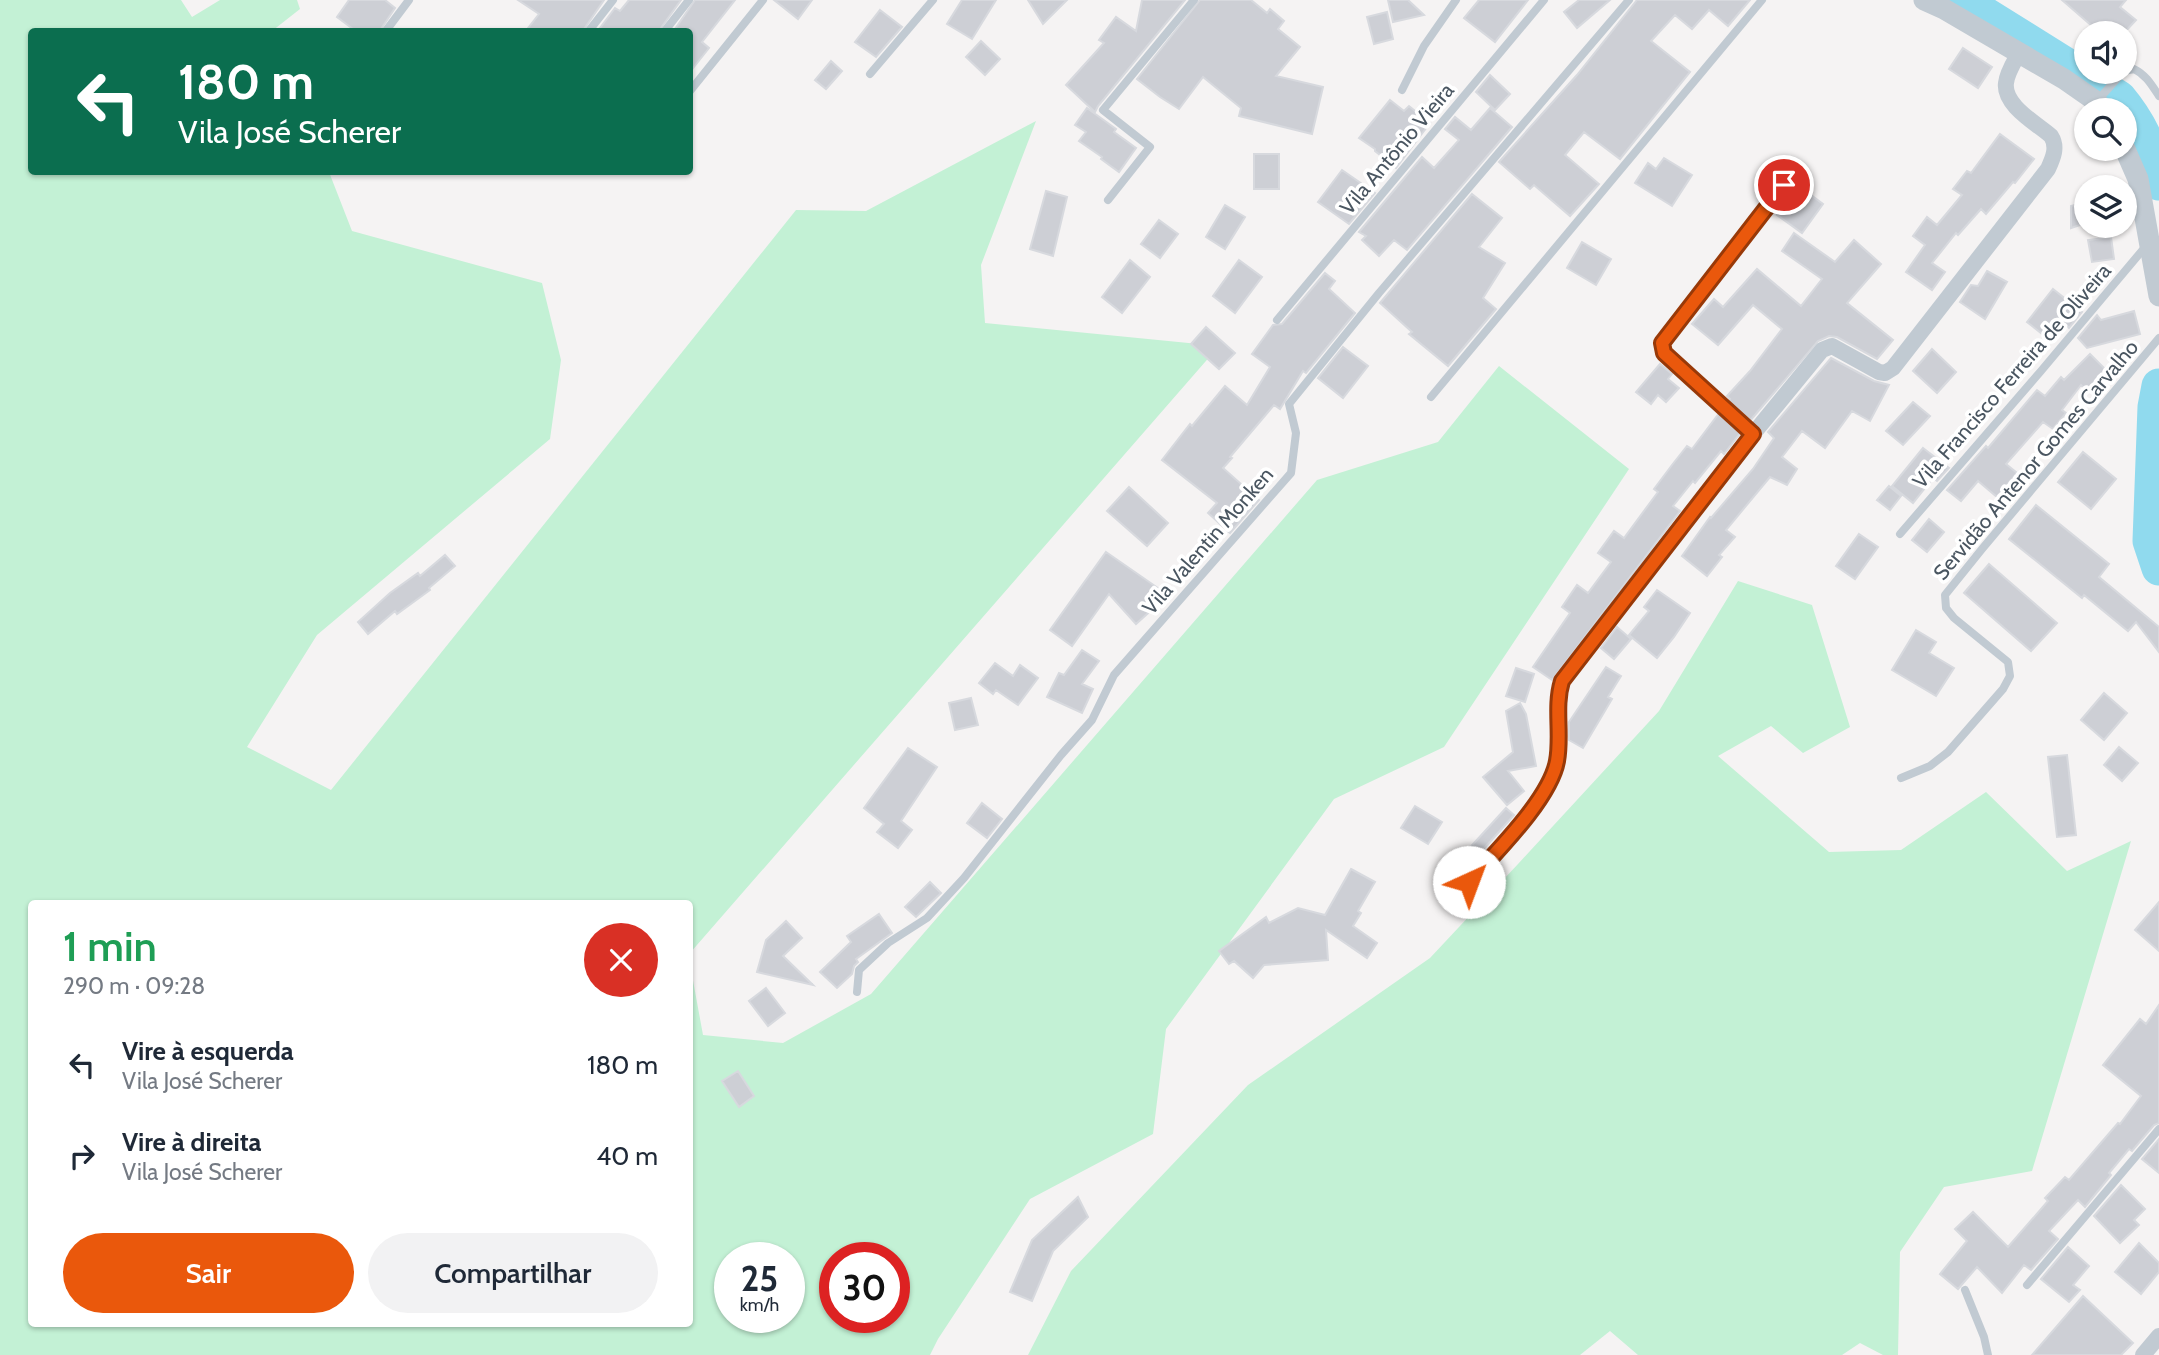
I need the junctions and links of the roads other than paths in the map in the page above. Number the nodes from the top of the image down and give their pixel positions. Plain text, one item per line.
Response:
1 (409, 0) edge
2 (613, 0) edge
3 (689, 0) edge
4 (763, 0) edge
5 (933, 0) edge
6 (1194, 0) edge
7 (1456, 0) edge
8 (1544, 0) edge
9 (1629, 0) edge
10 (1762, 0) edge
11 (1924, 0) edge
12 (388, 28) edge
13 (591, 28) edge
14 (666, 28) edge
15 (2019, 53) junction
16 (2137, 70) edge
17 (870, 74) dead end
18 (693, 87) edge
19 (1402, 90) dead end
20 (2159, 96) edge
21 (2089, 98) edge
22 (2130, 161) edge
23 (1784, 185) dead end
24 (1108, 200) dead end
25 (2150, 241) junction
26 (2157, 263) edge
27 (2159, 296) edge
28 (1277, 320) dead end
29 (2159, 338) edge
30 (1431, 397) dead end
31 (1753, 434) junction
32 (1900, 534) dead end
33 (1901, 778) dead end
34 (1469, 882) dead end
35 (857, 992) dead end
36 (2159, 1129) edge
37 (2027, 1285) dead end
38 (1965, 1290) dead end
39 (2159, 1336) edge
40 (1988, 1355) edge
41 (2143, 1355) edge

1 - 12 lane
2 - 13 lane
3 - 14 lane
4 - 18 lane
5 - 17 lane
6 - 24 lane
7 - 19 lane
8 - 28 lane, Vila Antônio Vieira
9 - 35 lane, Vila Valentin Monken
10 - 30 lane
11 - 15 street
15 - 21 street
15 - 31 street
16 - 20 lane
22 - 25 street
23 - 31 lane
25 - 26 street
25 - 32 lane, Vila Francisco Ferreira de Oliveira
26 - 27 street
29 - 33 lane, Servidão Antenor Gomes Carvalho
31 - 34 street
36 - 37 lane
38 - 40 lane
39 - 41 street

